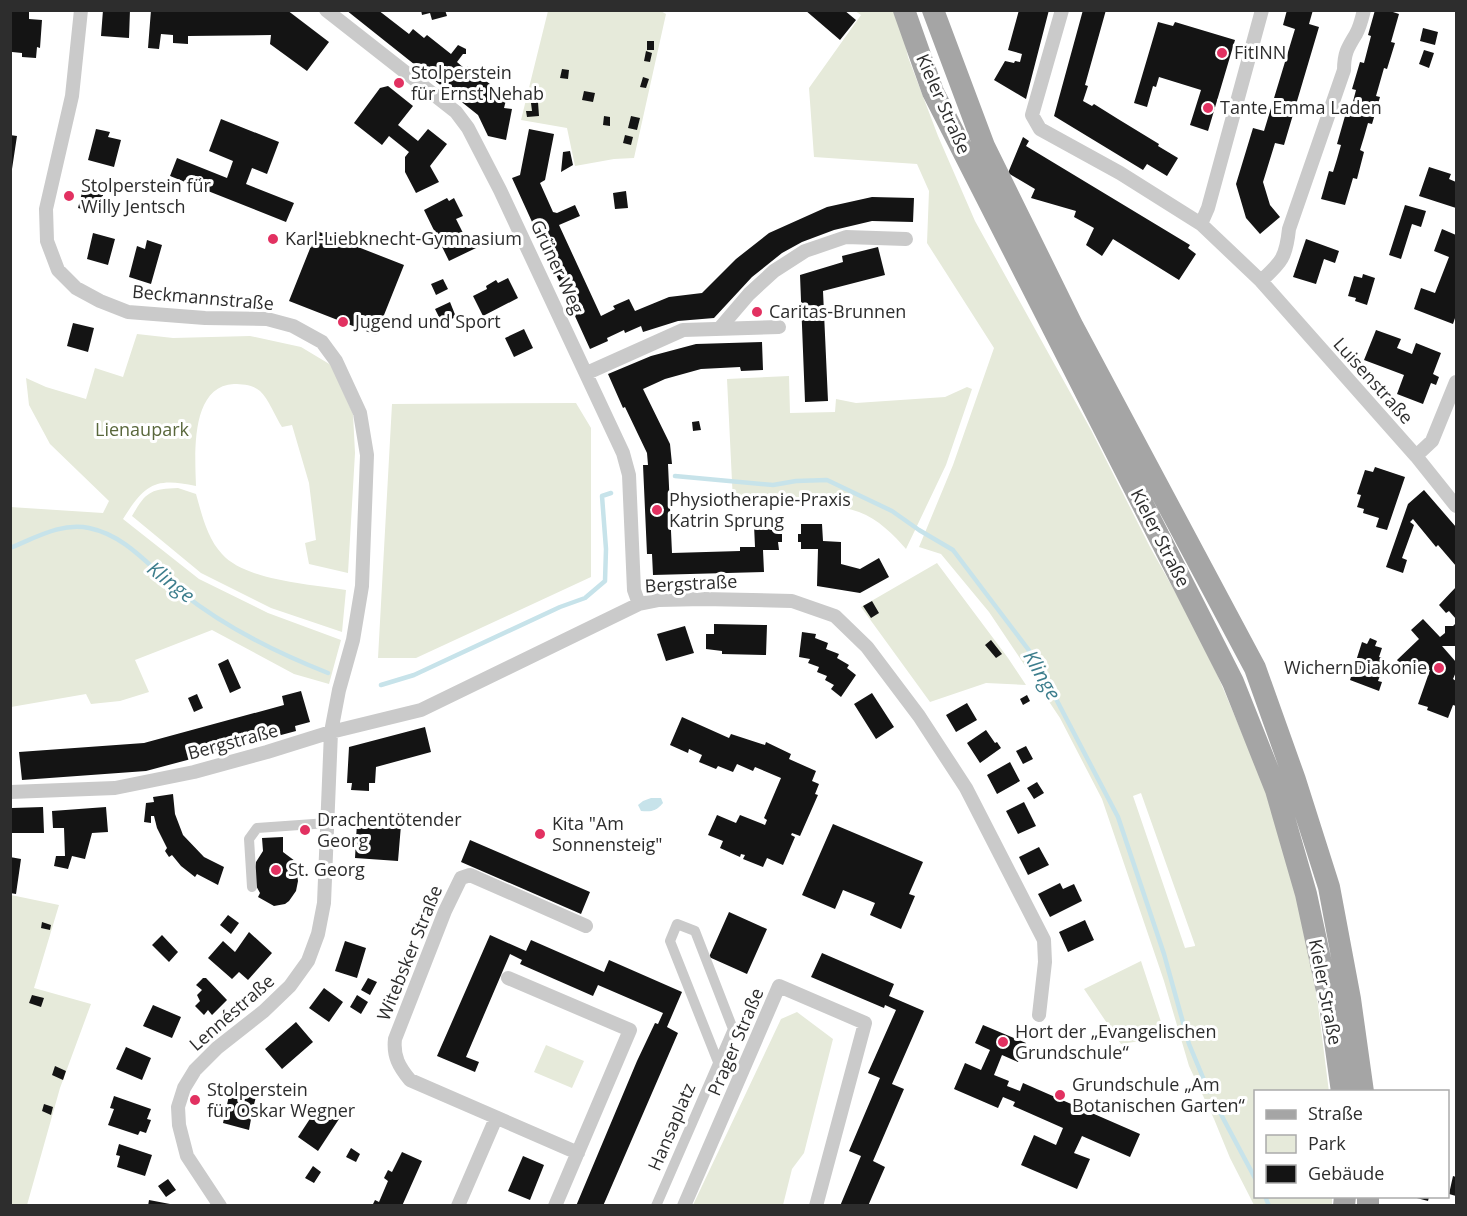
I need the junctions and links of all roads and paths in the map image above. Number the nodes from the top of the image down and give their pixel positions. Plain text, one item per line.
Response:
1 (81, 10) edge
2 (326, 10) edge
3 (904, 10) edge
4 (933, 10) edge
5 (1062, 10) edge
6 (1262, 10) edge
7 (1364, 10) edge
8 (1201, 224) junction
9 (906, 239) dead end
10 (1261, 281) junction
11 (779, 327) dead end
12 (719, 329) junction
13 (587, 373) junction
14 (1456, 382) edge
15 (1416, 456) junction
16 (1456, 506) edge
17 (639, 604) junction
18 (331, 732) junction
19 (10, 792) edge
20 (328, 823) junction
21 (252, 887) dead end
22 (586, 926) dead end
23 (508, 978) dead end
24 (1039, 1015) dead end
25 (718, 1062) junction
26 (1342, 1090) edge
27 (1363, 1090) edge
28 (496, 1118) junction
29 (578, 1153) junction
30 (220, 1206) edge
31 (458, 1206) edge
32 (555, 1206) edge
33 (656, 1206) edge
34 (684, 1206) edge
35 (816, 1206) edge

1 - 18 street, Beckmannstraße
2 - 13 street, Grüner Weg
3 - 26 main road, Kieler Straße
4 - 27 main road, Kieler Straße
5 - 8 street, Luisenstraße
6 - 8 street
7 - 10 street
8 - 10 street, Luisenstraße
9 - 12 street
10 - 15 street, Luisenstraße
11 - 12 street
12 - 13 street
13 - 17 street, Grüner Weg
14 - 15 street
15 - 16 street, Luisenstraße
17 - 18 street, Bergstraße
17 - 24 street, Bergstraße
18 - 19 street, Bergstraße
18 - 20 street, Lennéstraße
20 - 21 street
20 - 30 street, Lennéstraße
22 - 28 street, Witebsker Straße
23 - 29 street
25 - 25 street, Hansaplatz
25 - 33 street, Hansaplatz
28 - 29 street, Witebsker Straße
28 - 31 street
29 - 32 street
34 - 35 street, Prager Straße

